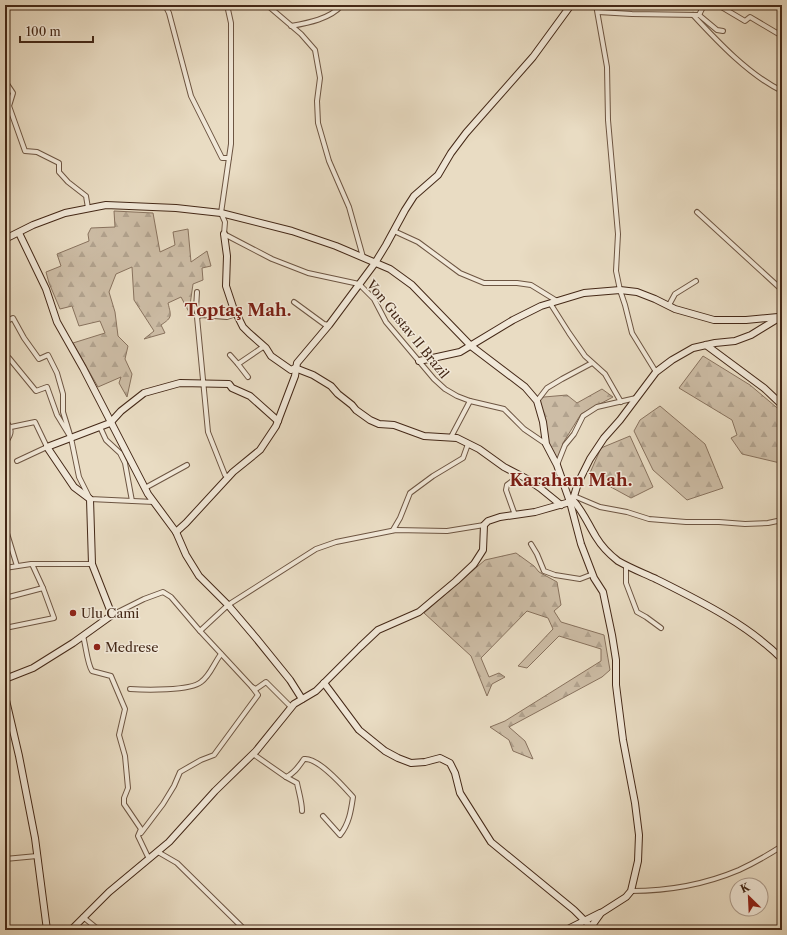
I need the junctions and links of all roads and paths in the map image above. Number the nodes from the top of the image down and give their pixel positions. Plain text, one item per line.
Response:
1 (165, 5) edge
2 (227, 5) edge
3 (267, 5) edge
4 (342, 5) edge
5 (571, 5) edge
6 (596, 5) edge
7 (704, 5) edge
8 (718, 5) edge
9 (598, 12) junction
10 (693, 15) junction
11 (699, 15) junction
12 (291, 26) junction
13 (723, 31) dead end
14 (782, 36) edge
15 (5, 81) edge
16 (782, 91) edge
17 (229, 158) junction
18 (88, 208) junction
19 (697, 212) dead end
20 (221, 213) junction
21 (394, 231) junction
22 (19, 233) junction
23 (224, 234) junction
24 (5, 239) edge
25 (363, 258) junction
26 (375, 263) junction
27 (696, 281) dead end
28 (359, 284) junction
29 (620, 290) junction
30 (782, 290) edge
31 (198, 292) dead end
32 (557, 301) junction
33 (294, 302) dead end
34 (550, 303) junction
35 (668, 305) junction
36 (236, 314) junction
37 (198, 316) junction
38 (782, 317) edge
39 (6, 321) edge
40 (329, 325) junction
41 (706, 345) junction
42 (471, 346) junction
43 (263, 347) junction
44 (230, 355) dead end
45 (5, 356) edge
46 (419, 361) junction
47 (592, 362) junction
48 (238, 364) junction
49 (295, 368) junction
50 (656, 372) junction
51 (248, 377) dead end
52 (203, 384) junction
53 (636, 398) junction
54 (470, 401) junction
55 (537, 401) junction
56 (621, 402) junction
57 (782, 405) edge
58 (5, 419) edge
59 (278, 421) junction
60 (110, 423) junction
61 (11, 427) junction
62 (100, 427) junction
63 (451, 437) junction
64 (70, 438) junction
65 (5, 443) edge
66 (468, 444) junction
67 (546, 444) junction
68 (47, 447) junction
69 (17, 461) dead end
70 (187, 465) dead end
71 (558, 465) junction
72 (520, 475) junction
73 (229, 477) junction
74 (145, 488) junction
75 (90, 499) junction
76 (572, 499) junction
77 (132, 501) junction
78 (154, 502) junction
79 (560, 505) junction
80 (514, 515) junction
81 (782, 520) edge
82 (484, 525) junction
83 (5, 527) edge
84 (392, 530) junction
85 (176, 532) junction
86 (531, 544) dead end
87 (32, 564) junction
88 (92, 564) junction
89 (17, 566) junction
90 (626, 566) junction
91 (5, 568) edge
92 (593, 574) junction
93 (43, 588) junction
94 (5, 598) edge
95 (228, 605) junction
96 (112, 615) junction
97 (5, 628) edge
98 (661, 628) dead end
99 (200, 631) junction
100 (83, 636) junction
101 (221, 654) junction
102 (782, 659) edge
103 (5, 679) edge
104 (324, 683) junction
105 (252, 687) junction
106 (130, 689) dead end
107 (5, 696) edge
108 (302, 699) junction
109 (291, 707) junction
110 (253, 754) junction
111 (286, 777) junction
112 (302, 812) dead end
113 (322, 816) dead end
114 (138, 836) junction
115 (782, 846) edge
116 (158, 852) junction
117 (37, 856) junction
118 (149, 859) junction
119 (5, 860) edge
120 (631, 891) junction
121 (601, 913) junction
122 (83, 917) junction
123 (584, 921) junction
124 (592, 928) edge
125 (47, 930) edge
126 (71, 930) edge
127 (99, 930) edge
128 (245, 930) edge
129 (566, 930) edge

1 - 17 street
2 - 17 street
3 - 12 street
4 - 12 street
5 - 21 street
6 - 9 street
7 - 11 street
8 - 14 street
9 - 10 street
9 - 29 street
10 - 11 street
10 - 16 street
11 - 13 street
12 - 25 street
15 - 18 street
17 - 20 street
18 - 20 street
18 - 22 street
19 - 30 street
20 - 23 street
20 - 25 street
21 - 26 street
21 - 32 street
22 - 24 street
22 - 60 street
23 - 28 street, Von Gustav II Brazil
23 - 36 street
25 - 26 street
26 - 28 street
26 - 42 street
27 - 35 street
28 - 40 street
28 - 46 street, Von Gustav II Brazil
29 - 32 street
29 - 35 street
29 - 50 street
31 - 37 street
32 - 34 street
33 - 40 street
34 - 42 street
34 - 47 street
35 - 38 street
36 - 37 street
36 - 43 street
37 - 52 street
38 - 41 street
39 - 64 street
40 - 49 street
41 - 50 street
41 - 57 street
42 - 46 street
42 - 55 street
43 - 48 street
43 - 49 street
44 - 48 street
45 - 64 street
46 - 54 street, Von Gustav II Brazil
47 - 55 street
47 - 56 street
48 - 51 street
49 - 59 street
49 - 63 street
50 - 53 street
52 - 59 street
52 - 60 street
52 - 73 street
53 - 56 street
53 - 76 street
54 - 63 street
54 - 67 street, Von Gustav II Brazil
55 - 67 street
56 - 71 street
58 - 61 street
59 - 73 street
60 - 62 street
60 - 74 street
61 - 65 street
61 - 68 street
62 - 64 street
62 - 77 street
63 - 66 street
64 - 68 street
64 - 75 street
66 - 72 street
66 - 84 street
67 - 71 street
68 - 69 street
68 - 75 street
70 - 74 street
71 - 76 street
72 - 79 street
72 - 80 street
73 - 85 street
74 - 78 street
75 - 77 street
75 - 88 street
76 - 79 street
76 - 81 street
76 - 90 street
76 - 92 street
77 - 78 street
78 - 85 street
79 - 80 street
80 - 82 street
82 - 84 street
82 - 104 street
83 - 89 street
84 - 95 street
85 - 95 street
86 - 92 street
87 - 88 street
87 - 89 street
87 - 93 street
88 - 96 street
89 - 91 street
90 - 98 street
90 - 102 street
92 - 120 street
93 - 94 street
93 - 97 street
95 - 99 street
95 - 108 street
96 - 99 street
96 - 100 street
99 - 101 street
100 - 103 street
100 - 114 street
101 - 105 street
101 - 106 street
104 - 108 street
104 - 123 street
105 - 109 street
105 - 114 street
107 - 117 street
108 - 109 street
109 - 110 street
110 - 111 street
110 - 116 street
111 - 112 street
111 - 113 street
114 - 118 street
115 - 120 street
116 - 118 street
116 - 128 street
117 - 119 street
117 - 125 street
118 - 122 street
120 - 121 street
121 - 123 street
121 - 124 street
122 - 126 street
122 - 127 street
123 - 124 street
123 - 129 street

